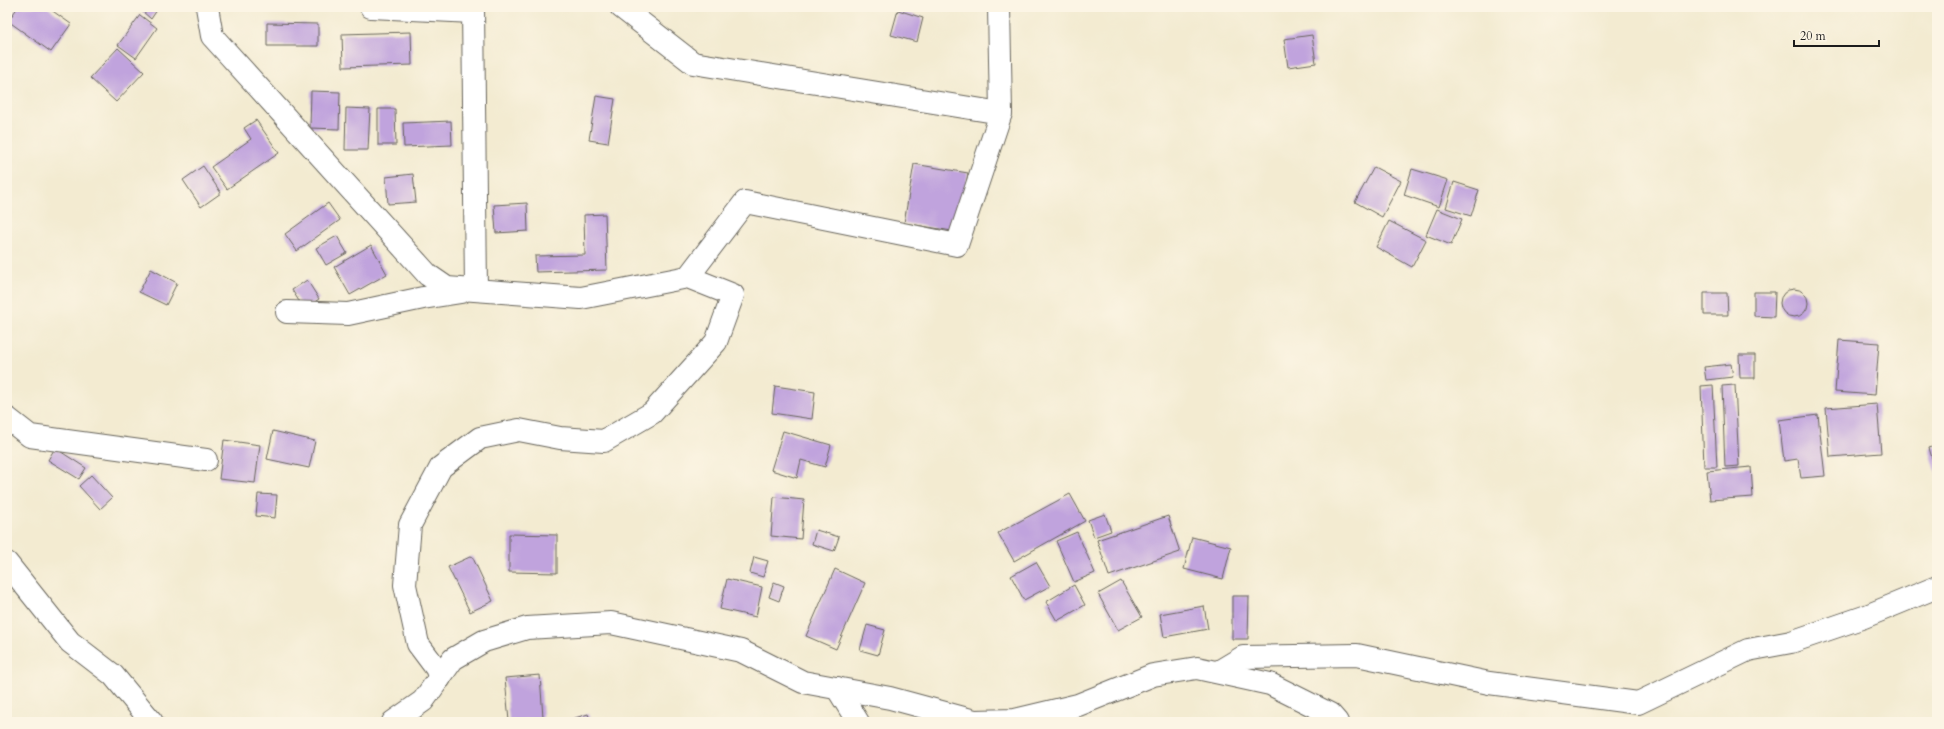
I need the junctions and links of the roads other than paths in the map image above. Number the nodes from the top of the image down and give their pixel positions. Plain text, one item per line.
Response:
1 (207, 7) edge
2 (371, 7) edge
3 (621, 7) edge
4 (999, 7) edge
5 (473, 9) edge
6 (1001, 113) junction
7 (688, 277) junction
8 (476, 290) junction
9 (287, 312) dead end
10 (7, 418) edge
11 (206, 460) dead end
12 (7, 564) edge
13 (1937, 587) edge
14 (1218, 672) junction
15 (440, 678) junction
16 (837, 688) junction
17 (152, 722) edge
18 (393, 722) edge
19 (858, 722) edge
20 (1337, 722) edge

1 - 8 street
2 - 5 street
3 - 6 street
4 - 6 street
5 - 8 street
6 - 7 street
7 - 8 street
7 - 15 street
8 - 9 street
10 - 11 street
12 - 17 street
13 - 14 street
14 - 16 street
14 - 20 street
15 - 16 street
15 - 18 street
16 - 19 street

